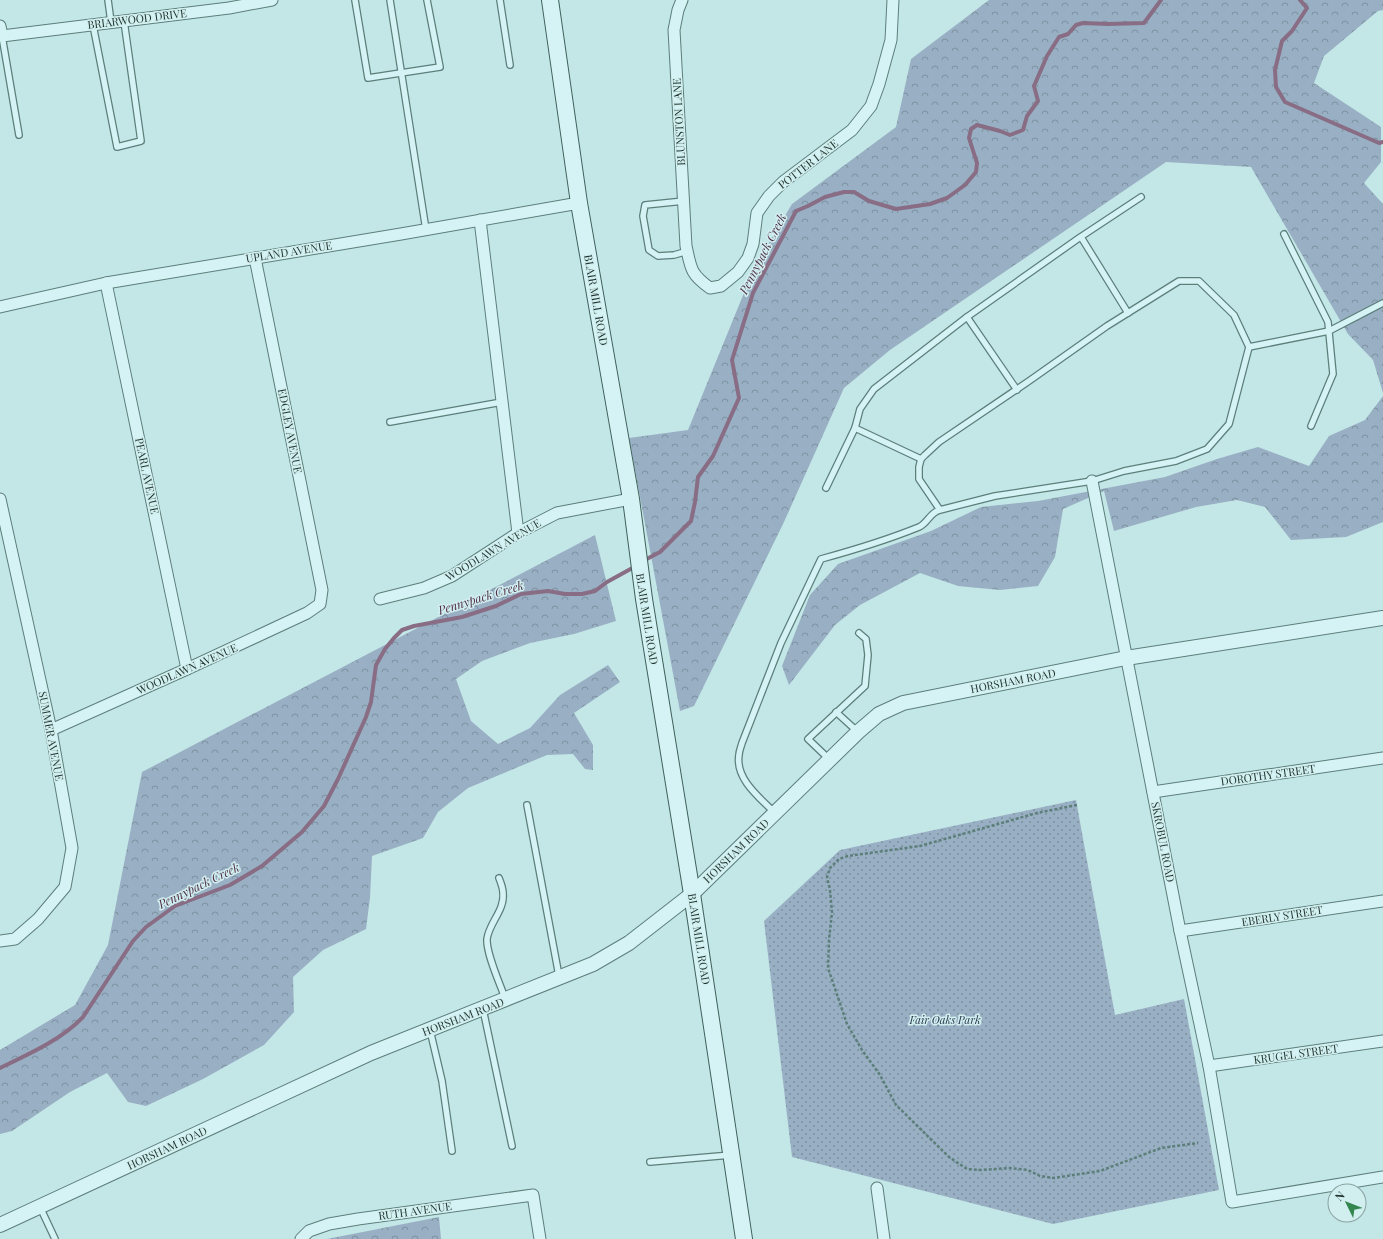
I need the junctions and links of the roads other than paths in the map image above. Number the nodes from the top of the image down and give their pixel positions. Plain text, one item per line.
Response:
1 (108, 0) edge
2 (272, 0) edge
3 (355, 0) edge
4 (390, 0) edge
5 (427, 0) edge
6 (500, 0) edge
7 (550, 0) edge
8 (682, 0) edge
9 (893, 0) edge
10 (228, 4) edge
11 (124, 21) junction
12 (111, 22) junction
13 (93, 25) junction
14 (1, 31) edge
15 (510, 65) dead end
16 (402, 73) junction
17 (19, 135) dead end
18 (1141, 198) dead end
19 (684, 201) junction
20 (579, 202) junction
21 (480, 220) junction
22 (426, 230) junction
23 (1284, 234) dead end
24 (1081, 237) junction
25 (687, 248) junction
26 (255, 258) junction
27 (106, 283) junction
28 (1383, 303) edge
29 (0, 307) edge
30 (1128, 313) junction
31 (967, 317) junction
32 (1329, 331) junction
33 (1249, 346) junction
34 (1016, 390) junction
35 (502, 402) junction
36 (390, 422) dead end
37 (1311, 426) dead end
38 (855, 428) junction
39 (922, 459) junction
40 (1092, 481) junction
41 (826, 488) dead end
42 (0, 499) edge
43 (631, 499) junction
44 (940, 510) junction
45 (518, 533) junction
46 (380, 599) dead end
47 (320, 604) joint
48 (1383, 618) edge
49 (859, 633) dead end
50 (1126, 658) junction
51 (187, 669) junction
52 (836, 712) junction
53 (51, 730) junction
54 (858, 732) junction
55 (1383, 758) edge
56 (829, 759) junction
57 (1153, 792) junction
58 (527, 805) dead end
59 (775, 813) junction
60 (499, 878) dead end
61 (692, 894) junction
62 (1383, 901) edge
63 (1180, 931) junction
64 (0, 941) edge
65 (560, 978) junction
66 (506, 1000) junction
67 (483, 1009) junction
68 (430, 1030) junction
69 (1383, 1041) edge
70 (1209, 1066) junction
71 (512, 1146) dead end
72 (452, 1151) dead end
73 (731, 1155) junction
74 (650, 1162) dead end
75 (1383, 1177) edge
76 (876, 1188) dead end
77 (40, 1207) junction
78 (0, 1225) edge
79 (55, 1239) edge
80 (301, 1239) edge
81 (540, 1239) edge
82 (744, 1239) edge
83 (884, 1239) edge

1 - 12 lane
2 - 10 street, BRIARWOOD DRIVE
3 - 16 lane
4 - 16 lane
5 - 16 lane
6 - 15 lane
7 - 20 main road, BLAIR MILL ROAD
8 - 19 street, BLUNSTON LANE
9 - 25 street, POTTER LANE
10 - 11 street, BRIARWOOD DRIVE
11 - 12 street, BRIARWOOD DRIVE
11 - 13 lane
12 - 13 street, BRIARWOOD DRIVE
13 - 14 street, BRIARWOOD DRIVE
14 - 17 lane
16 - 22 lane
18 - 24 lane
19 - 25 street, BLUNSTON LANE
19 - 25 lane
20 - 21 street, UPLAND AVENUE
20 - 43 main road, BLAIR MILL ROAD
21 - 22 street, UPLAND AVENUE
21 - 35 street
22 - 26 street, UPLAND AVENUE
23 - 32 lane
24 - 30 lane
24 - 31 lane
26 - 27 street, UPLAND AVENUE
26 - 47 street, EDGLEY AVENUE
27 - 29 street, UPLAND AVENUE
27 - 51 street, PEARL AVENUE
28 - 32 lane
30 - 33 lane
30 - 34 lane
31 - 34 lane
31 - 38 lane
32 - 33 lane
32 - 37 lane
33 - 40 lane
34 - 39 lane
35 - 36 lane
35 - 45 street
38 - 39 lane
38 - 41 lane
39 - 44 lane
40 - 44 lane
40 - 50 street, SKROBUL ROAD
42 - 53 street, SUMMER AVENUE
43 - 45 street, WOODLAWN AVENUE
43 - 61 main road, BLAIR MILL ROAD
44 - 59 lane
45 - 46 street, WOODLAWN AVENUE
47 - 51 street, WOODLAWN AVENUE
48 - 50 street, HORSHAM ROAD
49 - 52 lane
50 - 54 street, HORSHAM ROAD
50 - 57 street, SKROBUL ROAD
51 - 53 street, WOODLAWN AVENUE
52 - 54 lane
52 - 56 lane
53 - 64 street, SUMMER AVENUE
54 - 56 street, HORSHAM ROAD
55 - 57 street, DOROTHY STREET
56 - 59 street, HORSHAM ROAD
57 - 63 street, SKROBUL ROAD
58 - 65 lane
59 - 61 street, HORSHAM ROAD
60 - 66 lane
61 - 65 street, HORSHAM ROAD
61 - 73 main road, BLAIR MILL ROAD
62 - 63 street, EBERLY STREET
63 - 70 street, SKROBUL ROAD
65 - 66 street, HORSHAM ROAD
66 - 67 street, HORSHAM ROAD
67 - 68 street, HORSHAM ROAD
67 - 71 lane
68 - 72 lane
68 - 77 street, HORSHAM ROAD
69 - 70 street, KRUGEL STREET
70 - 75 street, SKROBUL ROAD
73 - 74 lane
73 - 82 main road, BLAIR MILL ROAD
76 - 83 street
77 - 78 street, HORSHAM ROAD
77 - 79 lane
80 - 81 street, RUTH AVENUE

